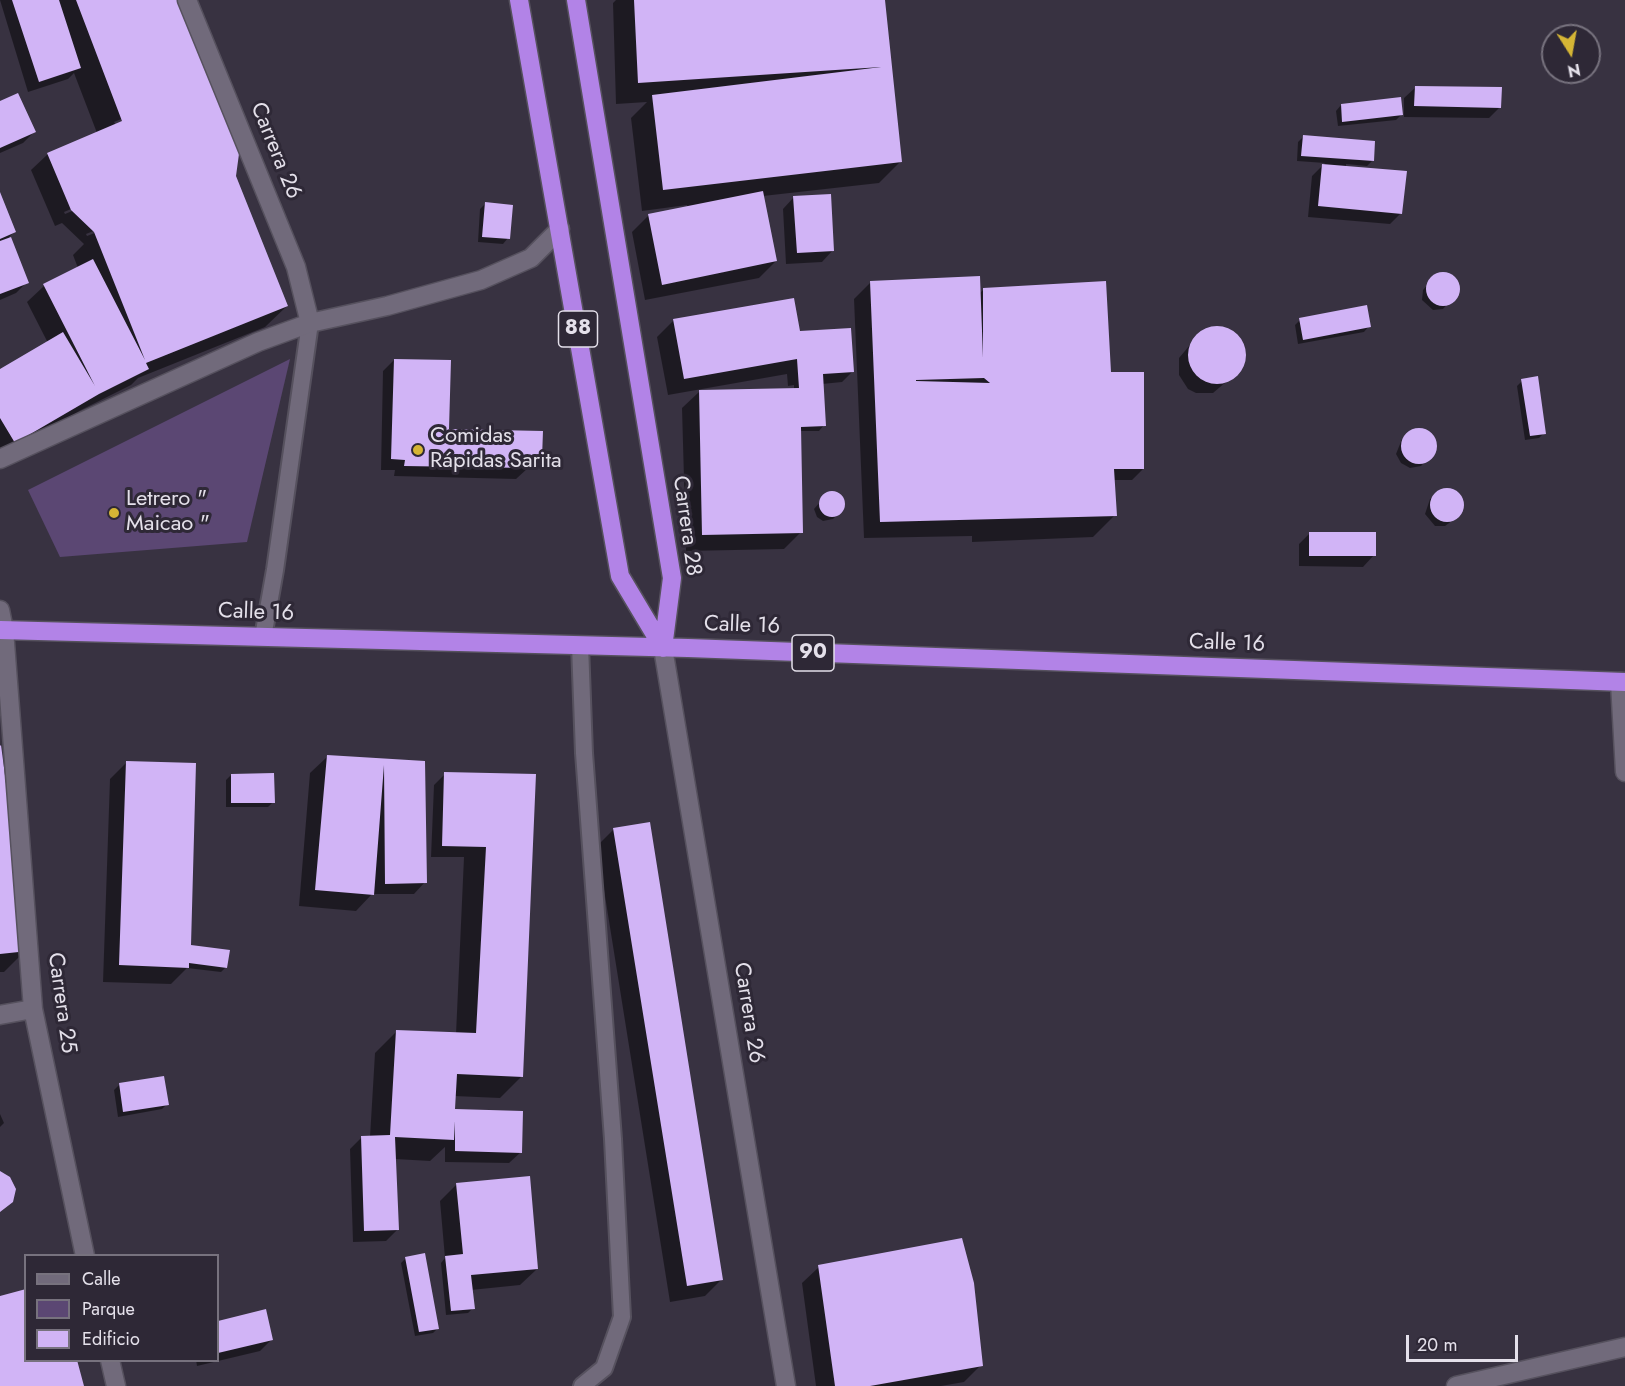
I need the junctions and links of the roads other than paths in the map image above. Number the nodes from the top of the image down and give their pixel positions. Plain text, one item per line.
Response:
1 (187, 0) edge
2 (519, 0) edge
3 (576, 0) edge
4 (560, 229) junction
5 (310, 323) junction
6 (0, 459) edge
7 (0, 610) edge
8 (2, 630) edge
9 (263, 637) junction
10 (580, 645) junction
11 (663, 648) junction
12 (1622, 682) edge
13 (1625, 772) edge
14 (33, 1009) junction
15 (0, 1015) edge
16 (85, 1254) edge
17 (1625, 1347) edge
18 (110, 1362) edge
19 (116, 1386) edge
20 (582, 1386) edge
21 (786, 1386) edge
22 (1456, 1386) edge

1 - 5 street, Carrera 26
2 - 4 highway, 88
3 - 11 highway, Carrera 28 / 88
4 - 5 street
4 - 11 highway, 88
5 - 6 street
5 - 9 lane
7 - 8 street, Carrera 25
8 - 9 highway, Calle 16 / 90
8 - 14 street, Carrera 25
9 - 10 highway, Calle 16 / 90
10 - 11 highway, Calle 16 / 90
10 - 20 lane
11 - 12 highway, Calle 16 / 90
11 - 21 street, Carrera 26
12 - 13 street
14 - 15 street
14 - 16 street, Carrera 25
17 - 22 street
18 - 19 street

